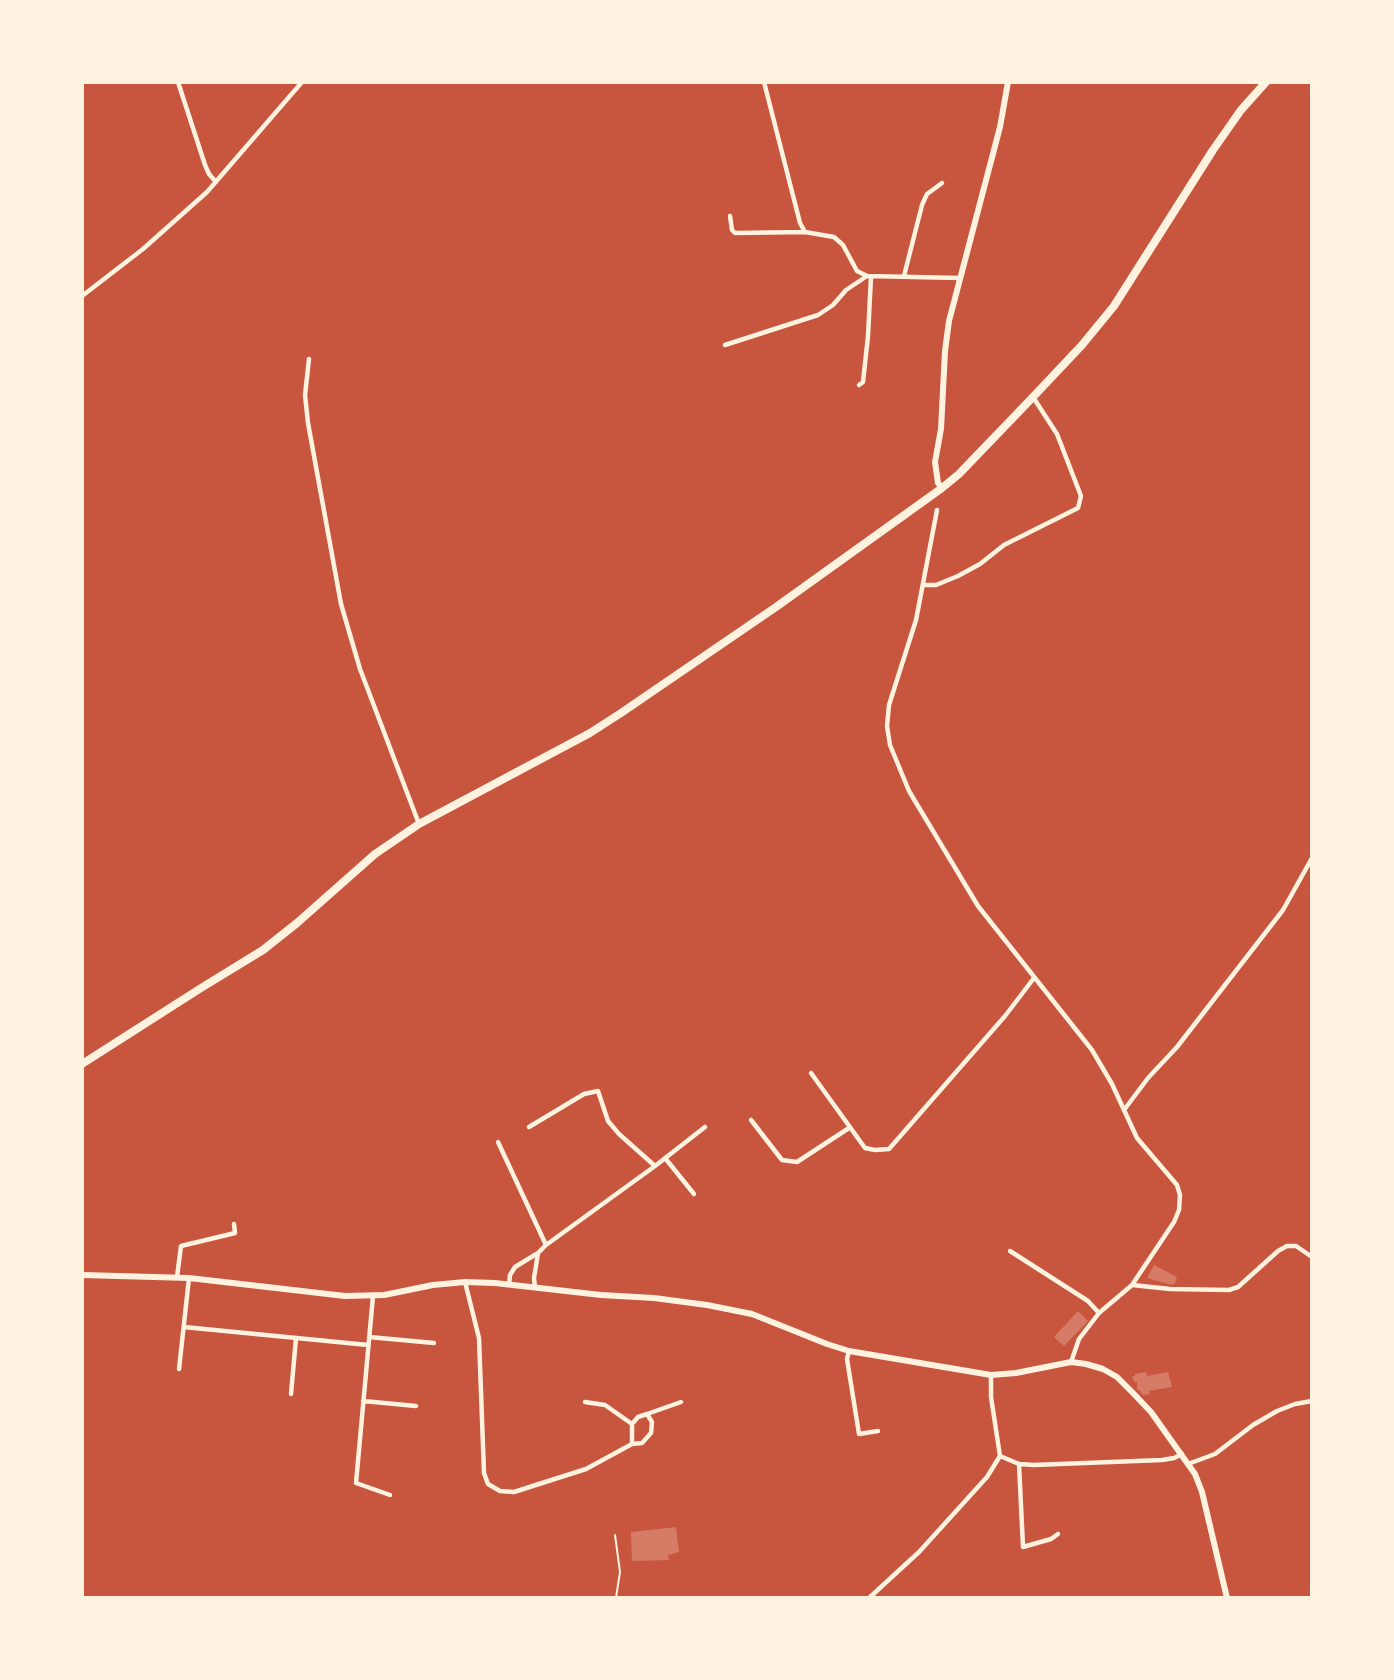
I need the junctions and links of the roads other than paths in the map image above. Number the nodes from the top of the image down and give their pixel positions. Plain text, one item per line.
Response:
1 (178, 82) edge
2 (302, 82) edge
3 (764, 82) edge
4 (1008, 82) edge
5 (1266, 82) edge
6 (216, 182) junction
7 (942, 183) dead end
8 (730, 216) dead end
9 (805, 232) junction
10 (904, 276) junction
11 (869, 277) junction
12 (960, 278) junction
13 (82, 296) edge
14 (725, 345) dead end
15 (309, 359) dead end
16 (860, 385) dead end
17 (1033, 397) junction
18 (942, 488) junction
19 (937, 510) dead end
20 (923, 585) junction
21 (419, 824) junction
22 (1311, 858) edge
23 (1034, 978) junction
24 (82, 1064) edge
25 (811, 1072) dead end
26 (1124, 1110) junction
27 (751, 1120) dead end
28 (529, 1127) dead end
29 (705, 1127) dead end
30 (849, 1128) junction
31 (498, 1142) dead end
32 (665, 1158) junction
33 (655, 1166) junction
34 (694, 1194) dead end
35 (234, 1224) dead end
36 (546, 1245) junction
37 (1010, 1251) dead end
38 (538, 1253) junction
39 (1311, 1257) edge
40 (82, 1275) edge
41 (177, 1277) junction
42 (189, 1278) junction
43 (465, 1282) junction
44 (509, 1285) junction
45 (1131, 1285) junction
46 (536, 1288) junction
47 (373, 1296) junction
48 (1099, 1313) junction
49 (183, 1328) junction
50 (369, 1337) junction
51 (296, 1338) junction
52 (434, 1342) dead end
53 (368, 1345) junction
54 (849, 1351) junction
55 (1071, 1362) junction
56 (179, 1369) dead end
57 (991, 1375) junction
58 (291, 1394) dead end
59 (363, 1401) junction
60 (1311, 1401) edge
61 (585, 1402) dead end
62 (681, 1402) dead end
63 (416, 1406) dead end
64 (646, 1414) junction
65 (632, 1424) junction
66 (878, 1431) dead end
67 (632, 1444) junction
68 (1182, 1454) junction
69 (1000, 1456) junction
70 (1019, 1464) junction
71 (1188, 1464) junction
72 (390, 1495) dead end
73 (1058, 1534) dead end
74 (615, 1535) dead end
75 (616, 1598) edge
76 (869, 1598) edge
77 (1227, 1598) edge

1 - 6 street
2 - 6 street
3 - 9 street
4 - 12 street
5 - 17 main road
6 - 13 street
7 - 10 street
8 - 9 street
9 - 11 street
10 - 11 street
10 - 12 street
11 - 14 street
11 - 16 street
12 - 18 street
15 - 21 street
17 - 18 main road
17 - 20 street
18 - 21 main road
19 - 20 street
20 - 23 street
21 - 24 main road
22 - 26 street
23 - 26 street
23 - 30 street
25 - 30 street
26 - 45 street
27 - 30 street
28 - 33 street
29 - 32 street
31 - 36 street
32 - 33 street
32 - 34 street
33 - 36 street
35 - 41 street
36 - 38 street
37 - 48 street
38 - 44 street
38 - 46 street
39 - 45 street
40 - 41 street
41 - 42 street
42 - 47 street
42 - 49 street
43 - 44 street
43 - 47 street
43 - 67 street
44 - 46 street
45 - 48 street
46 - 54 street
47 - 50 street
48 - 55 street
49 - 51 street
49 - 56 street
50 - 52 street
50 - 53 street
51 - 53 street
51 - 58 street
53 - 59 street
54 - 57 street
54 - 66 street
55 - 57 street
55 - 68 street
57 - 69 street
59 - 63 street
59 - 72 street
60 - 71 street
61 - 65 street
62 - 64 street
64 - 65 street
64 - 67 street
65 - 67 street
68 - 70 street
68 - 71 street
69 - 70 street
69 - 76 street
70 - 73 street
71 - 77 street
74 - 75 lane

